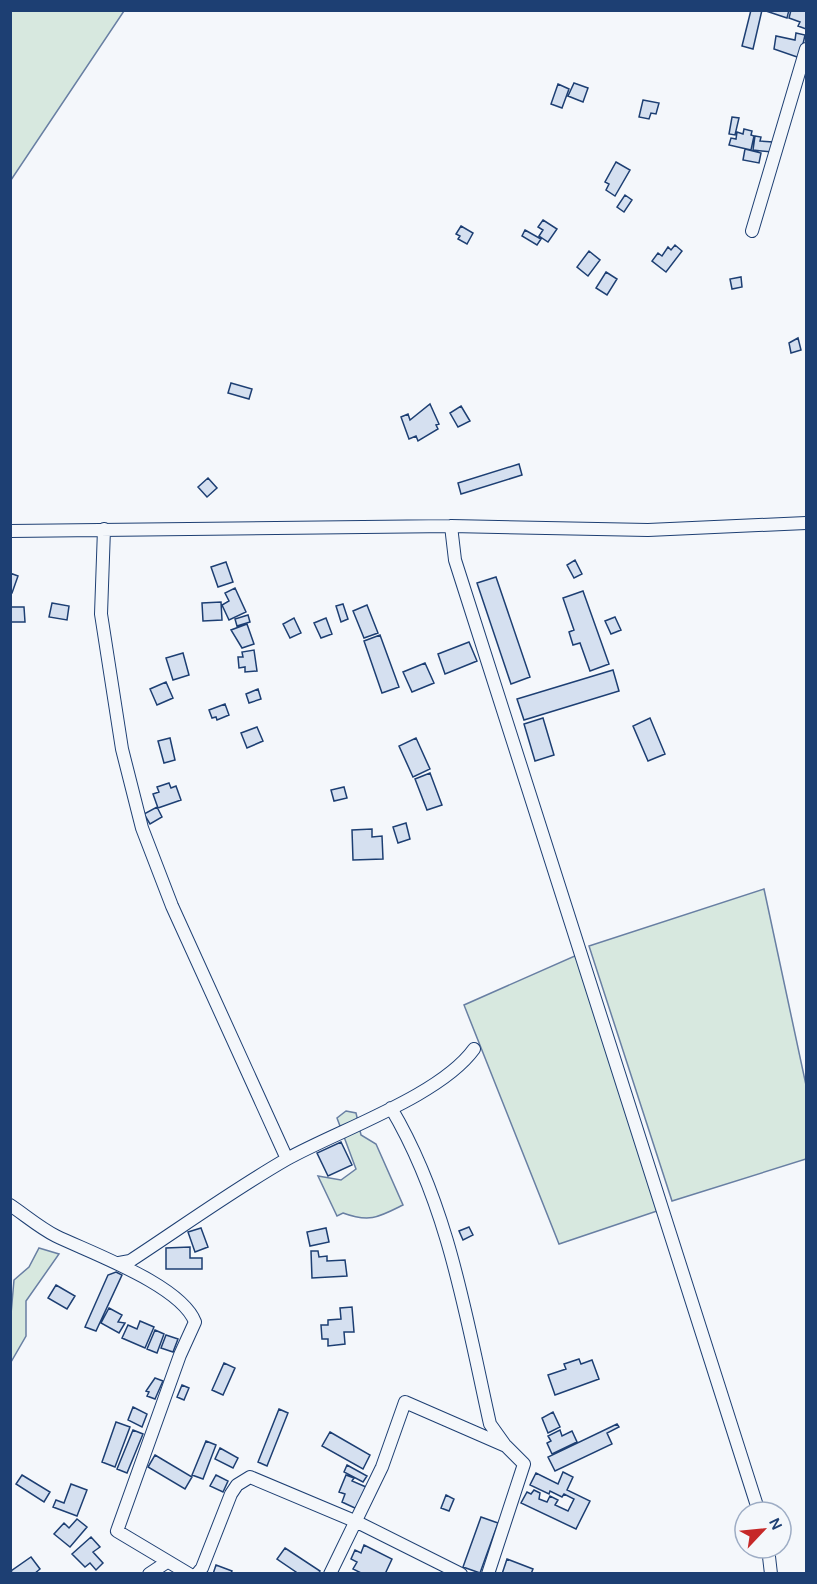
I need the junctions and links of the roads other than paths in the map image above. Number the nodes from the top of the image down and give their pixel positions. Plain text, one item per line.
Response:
1 (807, 49) edge
2 (752, 231) dead end
3 (807, 523) edge
4 (451, 526) junction
5 (104, 529) junction
6 (10, 531) edge
7 (474, 1049) dead end
8 (391, 1108) junction
9 (287, 1160) junction
10 (10, 1205) edge
11 (118, 1263) junction
12 (506, 1446) junction
13 (755, 1500) edge
14 (357, 1522) junction
15 (167, 1562) junction
16 (149, 1574) edge
17 (189, 1574) edge
18 (197, 1574) edge
19 (330, 1574) edge
20 (461, 1574) edge
21 (488, 1574) edge

1 - 2 street
3 - 4 street
4 - 5 street
4 - 13 street
5 - 6 street
5 - 9 street
7 - 8 street
8 - 9 street
8 - 12 street
9 - 11 street
10 - 11 street
11 - 15 street
12 - 14 street
12 - 21 street
14 - 18 street
14 - 19 street
14 - 20 street
15 - 16 street
15 - 17 street

